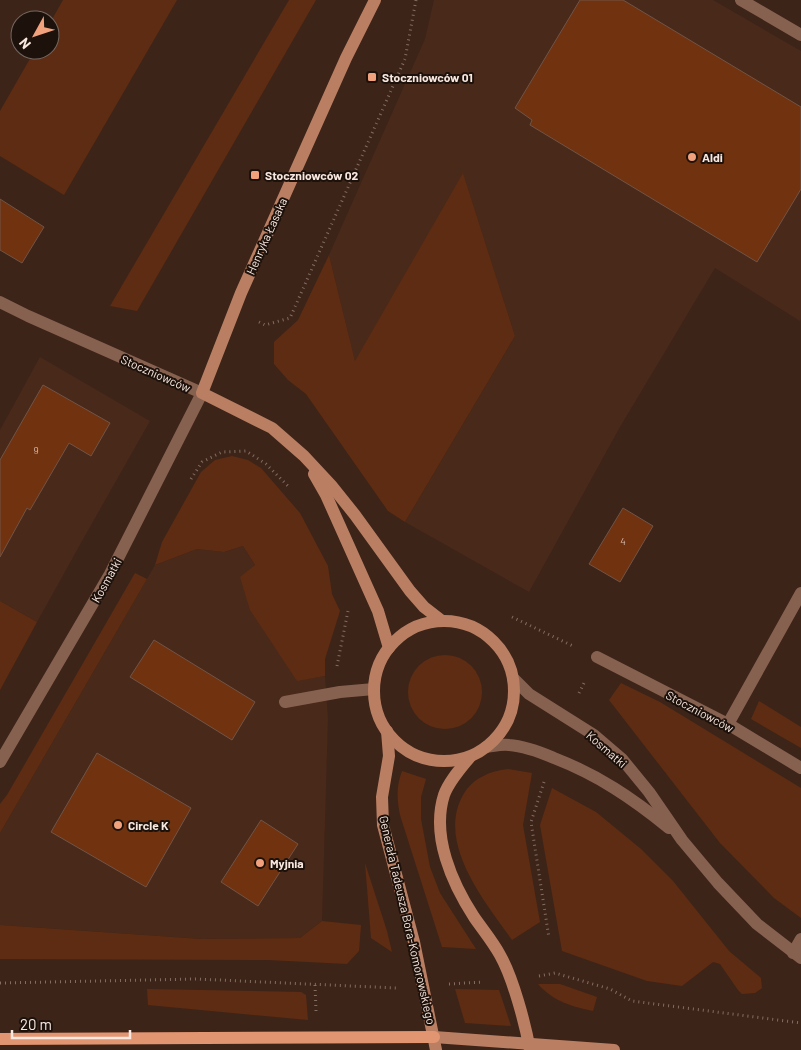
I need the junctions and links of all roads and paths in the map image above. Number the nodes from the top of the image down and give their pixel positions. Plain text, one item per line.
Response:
1 (375, 0) edge
2 (416, 0) edge
3 (741, 0) edge
4 (801, 35) edge
5 (0, 302) edge
6 (265, 325) dead end
7 (202, 393) junction
8 (304, 456) junction
9 (188, 484) dead end
10 (293, 492) dead end
11 (801, 593) edge
12 (349, 606) dead end
13 (512, 617) dead end
14 (442, 621) junction
15 (389, 648) junction
16 (597, 657) junction
17 (336, 668) dead end
18 (513, 678) junction
19 (374, 689) junction
20 (576, 701) dead end
21 (284, 702) dead end
22 (728, 724) junction
23 (387, 731) junction
24 (486, 747) junction
25 (470, 756) junction
26 (0, 762) edge
27 (801, 768) edge
28 (546, 777) dead end
29 (682, 840) junction
30 (549, 938) dead end
31 (801, 939) edge
32 (797, 956) edge
33 (512, 981) junction
34 (0, 983) edge
35 (423, 986) junction
36 (801, 1023) edge
37 (0, 1039) edge
38 (435, 1044) edge
39 (529, 1048) edge
40 (614, 1050) edge

1 - 7 street, Henryka Łasaka
2 - 6 path
3 - 4 street
5 - 7 street, Stoczniowców
7 - 8 street, Stoczniowców
7 - 26 street, Kosmatki
8 - 14 street, Stoczniowców
8 - 15 street, Stoczniowców
9 - 10 path
11 - 22 street
12 - 17 path
13 - 16 path
14 - 15 street
14 - 18 street
15 - 19 street
16 - 20 path
16 - 22 street, Stoczniowców
18 - 24 street
18 - 29 street, Kosmatki
19 - 21 street
19 - 23 street
22 - 27 street, Stoczniowców
23 - 25 street
23 - 35 street, Generała Tadeusza Bora-Komorowskiego
24 - 25 street
24 - 29 street, Kosmatki
25 - 33 street
28 - 30 path
29 - 32 street, Kosmatki
31 - 32 street
33 - 35 path
33 - 36 path
33 - 39 street
34 - 35 path
35 - 38 street, Generała Tadeusza Bora-Komorowskiego
37 - 38 main road
38 - 39 street
39 - 40 street

